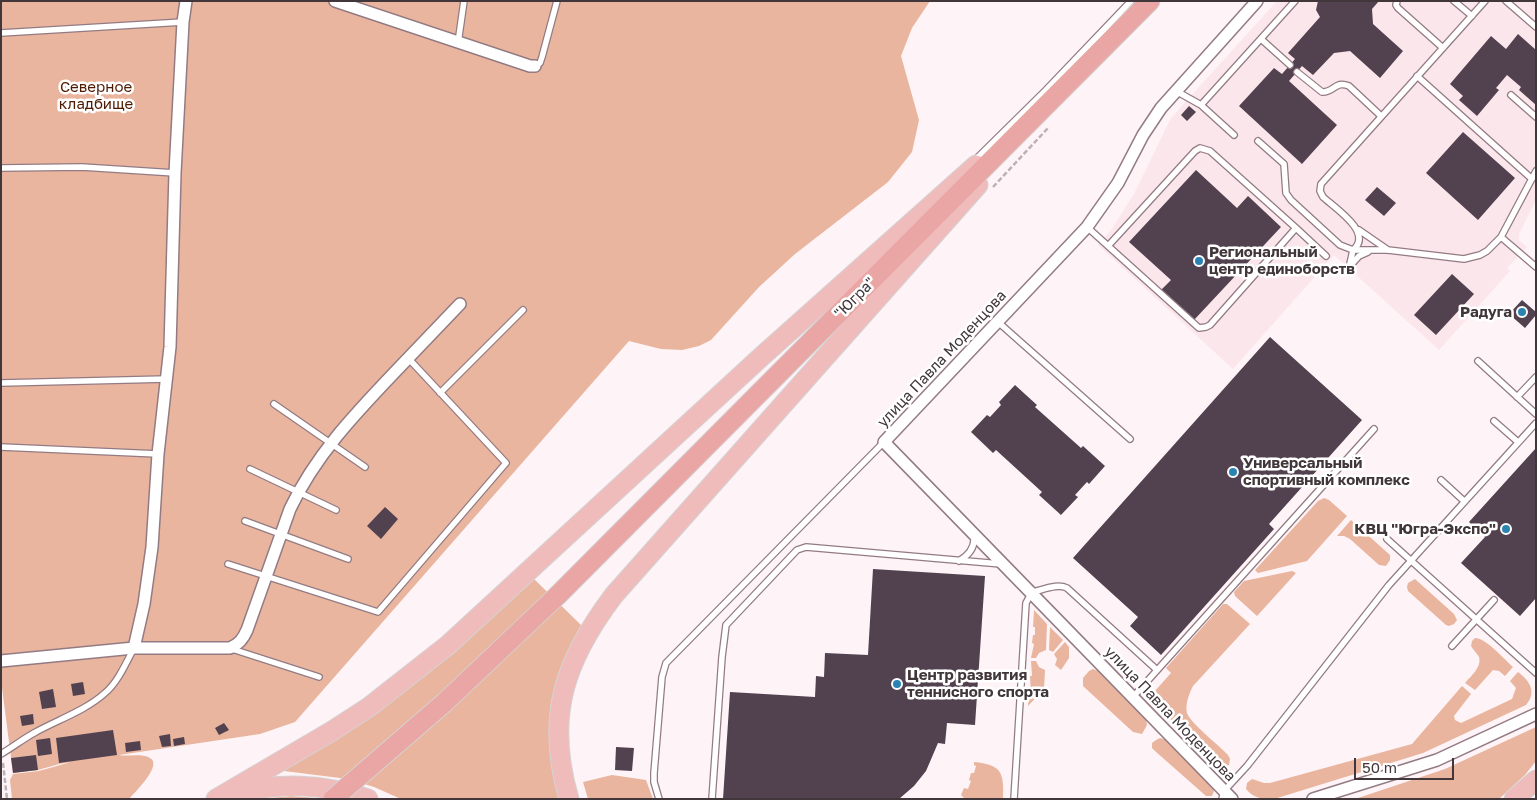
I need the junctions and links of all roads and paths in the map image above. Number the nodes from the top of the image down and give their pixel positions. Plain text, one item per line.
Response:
1 (186, 1) edge
2 (335, 1) edge
3 (464, 1) edge
4 (557, 1) edge
5 (1131, 1) edge
6 (1143, 1) edge
7 (1150, 1) edge
8 (1257, 1) edge
9 (1295, 1) edge
10 (1397, 1) edge
11 (1454, 1) edge
12 (1485, 1) edge
13 (1506, 1) edge
14 (358, 5) edge
15 (1472, 16) junction
16 (183, 22) junction
17 (1130, 22) junction
18 (1536, 27) edge
19 (1, 33) edge
20 (1261, 39) junction
21 (458, 43) junction
22 (1443, 48) junction
23 (1290, 65) dead end
24 (535, 66) joint
25 (1297, 72) dead end
26 (1418, 76) junction
27 (1064, 89) junction
28 (1176, 91) junction
29 (1511, 95) dead end
30 (1201, 105) junction
31 (1381, 116) junction
32 (1536, 117) edge
33 (1051, 125) dead end
34 (1234, 135) dead end
35 (1258, 141) dead end
36 (1, 168) edge
37 (1536, 171) edge
38 (175, 172) junction
39 (1532, 179) junction
40 (991, 190) dead end
41 (918, 215) junction
42 (1087, 227) junction
43 (1296, 228) junction
44 (1356, 228) junction
45 (1501, 237) junction
46 (1108, 246) junction
47 (1353, 250) junction
48 (1375, 250) junction
49 (1388, 250) junction
50 (1326, 256) dead end
51 (1536, 267) edge
52 (460, 304) dead end
53 (523, 310) dead end
54 (998, 322) junction
55 (408, 358) junction
56 (1478, 361) dead end
57 (1536, 377) edge
58 (166, 379) junction
59 (1, 383) edge
60 (440, 393) junction
61 (1517, 397) junction
62 (274, 404) dead end
63 (1536, 414) edge
64 (1494, 421) dead end
65 (1536, 423) edge
66 (1374, 429) dead end
67 (1130, 439) dead end
68 (884, 442) junction
69 (1518, 442) junction
70 (330, 443) junction
71 (1, 448) edge
72 (158, 454) junction
73 (365, 467) dead end
74 (250, 469) dead end
75 (1440, 480) dead end
76 (298, 492) junction
77 (1464, 501) junction
78 (336, 510) dead end
79 (245, 521) dead end
80 (973, 532) junction
81 (280, 534) junction
82 (1387, 539) dead end
83 (348, 559) dead end
84 (1410, 560) junction
85 (959, 561) junction
86 (228, 564) dead end
87 (1005, 565) junction
88 (266, 577) junction
89 (1032, 592) junction
90 (1494, 600) dead end
91 (1476, 620) junction
92 (1452, 646) dead end
93 (134, 648) junction
94 (230, 648) junction
95 (1, 661) edge
96 (1157, 670) junction
97 (1536, 673) edge
98 (319, 677) dead end
99 (1133, 697) junction
100 (1536, 714) edge
101 (1, 754) edge
102 (3, 760) dead end
103 (1536, 780) edge
104 (1226, 796) edge
105 (7, 799) edge
106 (216, 799) edge
107 (222, 799) edge
108 (333, 799) edge
109 (368, 799) edge
110 (569, 799) edge
111 (659, 799) edge
112 (712, 799) edge
113 (1014, 799) edge
114 (1313, 799) edge
115 (1514, 799) edge

1 - 16 street
2 - 14 street
3 - 21 lane
4 - 24 lane
5 - 41 lane
6 - 17 lane
7 - 17 highway, "Югра"
8 - 28 street, улица Павла Моденцова
9 - 20 lane
10 - 22 lane
11 - 15 lane
12 - 15 lane
13 - 18 lane
14 - 21 street
15 - 22 lane
16 - 19 lane
16 - 38 street
17 - 27 highway, "Югра"
20 - 23 lane
20 - 30 lane
21 - 24 street
22 - 26 lane
25 - 31 lane
26 - 31 lane
26 - 39 lane
27 - 41 main road
27 - 108 highway, "Югра", bridge
27 - 110 main road
28 - 30 lane
28 - 42 street, улица Павла Моденцова
29 - 32 lane
30 - 34 lane
31 - 44 lane
33 - 40 path
35 - 47 lane
36 - 38 lane
37 - 39 lane
38 - 58 street
39 - 45 lane
41 - 106 main road
42 - 46 lane
42 - 54 street, улица Павла Моденцова
43 - 46 lane
43 - 46 lane
43 - 50 lane
44 - 47 lane
44 - 49 lane
45 - 49 lane
45 - 51 lane
47 - 48 lane
47 - 48 lane
48 - 49 lane
52 - 55 street
53 - 60 lane
54 - 67 lane
54 - 68 street, улица Павла Моденцова
55 - 60 lane
55 - 70 street
56 - 61 lane
57 - 61 lane
58 - 59 lane
58 - 72 street
60 - 88 lane
61 - 63 lane
62 - 70 lane
64 - 69 lane
65 - 69 lane
66 - 96 lane
68 - 80 street, улица Павла Моденцова
68 - 111 lane
69 - 77 lane
70 - 73 lane
70 - 76 street
71 - 72 lane
72 - 93 street
74 - 76 lane
75 - 77 lane
76 - 78 lane
76 - 81 street
77 - 84 lane
79 - 81 lane
80 - 85 lane
80 - 87 street, улица Павла Моденцова
81 - 83 lane
81 - 88 street
82 - 84 lane
84 - 91 lane
84 - 104 lane
85 - 87 lane
85 - 112 lane
86 - 88 lane
87 - 89 street, улица Павла Моденцова
88 - 94 street
89 - 96 lane
89 - 99 street, улица Павла Моденцова
89 - 113 lane
90 - 91 lane
91 - 92 lane
91 - 97 lane
93 - 94 street
93 - 95 street
93 - 101 lane
94 - 98 lane
96 - 99 lane
99 - 104 street, улица Павла Моденцова
100 - 114 street
102 - 105 path
103 - 115 main road
107 - 109 main road

